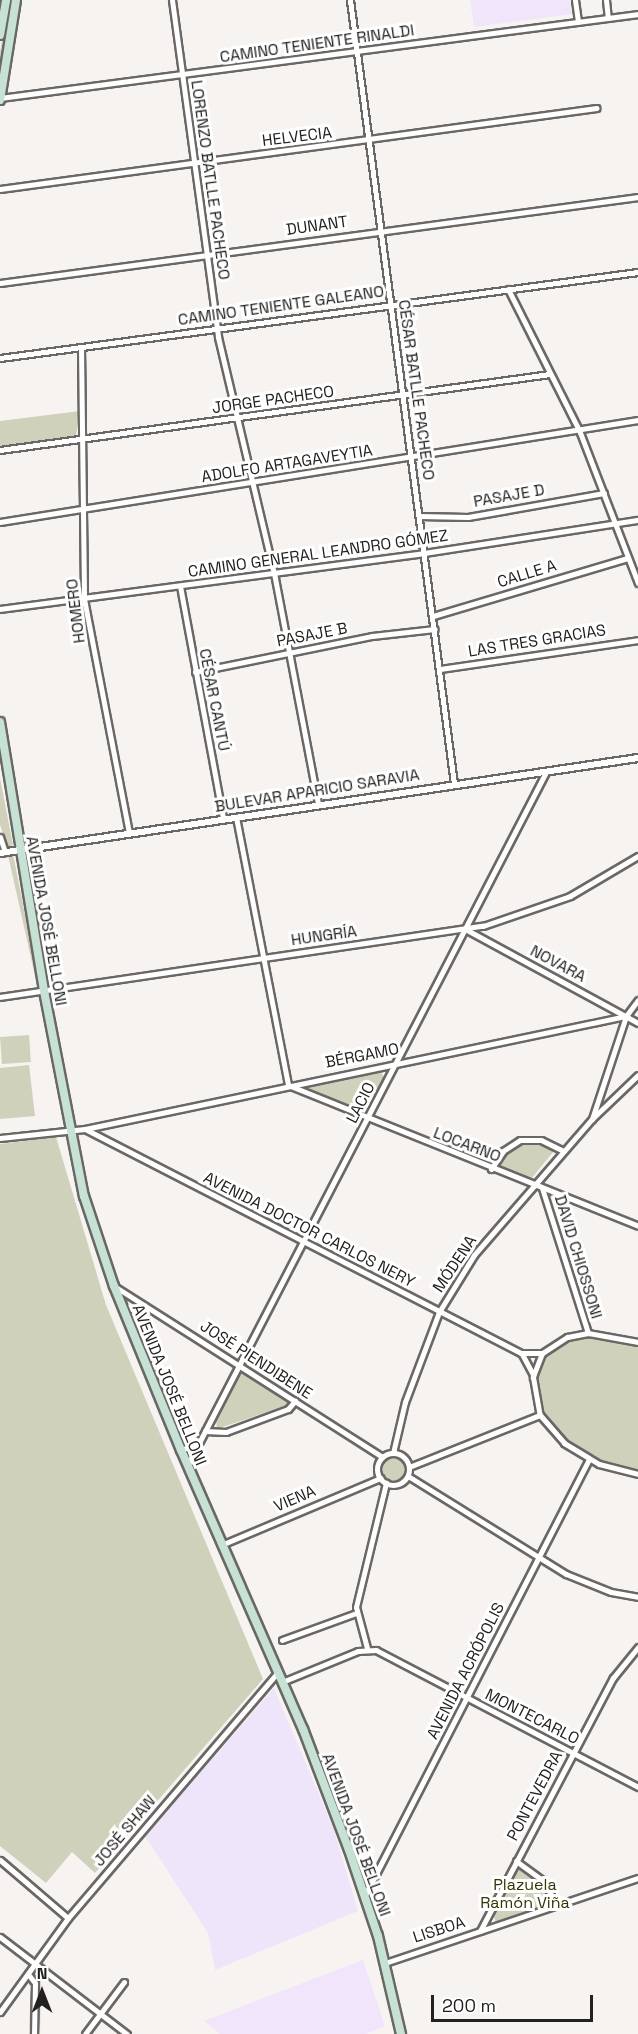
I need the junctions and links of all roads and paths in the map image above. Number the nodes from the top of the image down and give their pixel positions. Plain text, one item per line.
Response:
1 (6, 0) edge
2 (16, 0) edge
3 (172, 0) edge
4 (350, 0) edge
5 (575, 0) edge
6 (606, 0) edge
7 (638, 14) edge
8 (608, 18) junction
9 (578, 22) junction
10 (0, 35) edge
11 (357, 52) junction
12 (183, 75) junction
13 (0, 99) edge
14 (597, 108) dead end
15 (369, 141) junction
16 (195, 164) junction
17 (0, 189) edge
18 (638, 197) edge
19 (381, 231) junction
20 (206, 255) junction
21 (638, 272) edge
22 (0, 283) edge
23 (508, 289) junction
24 (391, 305) junction
25 (217, 329) junction
26 (81, 347) junction
27 (0, 358) edge
28 (550, 375) junction
29 (403, 396) junction
30 (236, 420) junction
31 (638, 420) edge
32 (579, 430) junction
33 (83, 440) junction
34 (0, 450) edge
35 (412, 458) junction
36 (252, 483) junction
37 (604, 493) junction
38 (84, 510) junction
39 (419, 516) junction
40 (638, 520) edge
41 (0, 522) edge
42 (614, 524) junction
43 (424, 553) junction
44 (628, 558) junction
45 (274, 573) junction
46 (638, 583) edge
47 (180, 586) junction
48 (84, 599) junction
49 (0, 609) edge
50 (433, 616) junction
51 (435, 629) junction
52 (638, 640) edge
53 (289, 654) junction
54 (440, 669) junction
55 (195, 672) junction
56 (0, 722) edge
57 (638, 758) edge
58 (546, 772) junction
59 (3, 776) edge
60 (454, 784) junction
61 (318, 804) junction
62 (236, 817) junction
63 (223, 819) junction
64 (129, 832) junction
65 (0, 837) edge
66 (20, 850) junction
67 (2, 852) edge
68 (638, 856) edge
69 (465, 929) junction
70 (263, 958) junction
71 (44, 991) junction
72 (0, 997) edge
73 (638, 1000) edge
74 (626, 1016) junction
75 (638, 1023) edge
76 (396, 1063) junction
77 (638, 1075) edge
78 (288, 1085) junction
79 (592, 1119) junction
80 (368, 1120) junction
81 (85, 1129) junction
82 (69, 1131) junction
83 (0, 1138) edge
84 (564, 1151) junction
85 (491, 1169) junction
86 (532, 1184) junction
87 (543, 1188) junction
88 (638, 1226) edge
89 (303, 1243) junction
90 (114, 1286) junction
91 (439, 1312) junction
92 (588, 1333) junction
93 (638, 1342) edge
94 (521, 1353) junction
95 (542, 1353) junction
96 (240, 1365) junction
97 (533, 1377) junction
98 (296, 1401) junction
99 (540, 1415) junction
100 (206, 1431) junction
101 (197, 1444) junction
102 (181, 1450) junction
103 (393, 1453) junction
104 (382, 1457) junction
105 (589, 1460) junction
106 (188, 1466) junction
107 (409, 1467) junction
108 (638, 1474) edge
109 (408, 1476) junction
110 (380, 1478) junction
111 (386, 1483) junction
112 (222, 1545) junction
113 (539, 1560) junction
114 (638, 1597) edge
115 (356, 1613) junction
116 (282, 1640) dead end
117 (638, 1647) edge
118 (367, 1648) junction
119 (278, 1672) junction
120 (282, 1682) junction
121 (468, 1698) junction
122 (574, 1753) junction
123 (638, 1787) edge
124 (516, 1861) junction
125 (2, 1862) edge
126 (0, 1871) edge
127 (638, 1878) edge
128 (365, 1895) junction
129 (556, 1905) junction
130 (69, 1918) junction
131 (480, 1931) junction
132 (0, 1937) edge
133 (384, 1963) junction
134 (36, 1964) junction
135 (28, 1974) junction
136 (124, 1982) dead end
137 (0, 2012) edge
138 (100, 2014) junction
139 (34, 2034) edge
140 (85, 2034) edge
141 (127, 2034) edge
142 (401, 2034) edge

1 - 10 main road
2 - 13 main road
3 - 12 street, LORENZO BATLLE PACHECO
4 - 11 street, CÉSAR BATLLE PACHECO
5 - 9 street
6 - 8 street
7 - 8 street, CAMINO TENIENTE RINALDI
8 - 9 street, CAMINO TENIENTE RINALDI
9 - 11 street, CAMINO TENIENTE RINALDI
11 - 12 street, CAMINO TENIENTE RINALDI
11 - 15 street, CÉSAR BATLLE PACHECO
12 - 13 street, CAMINO TENIENTE RINALDI
12 - 16 street, LORENZO BATLLE PACHECO
14 - 15 street, HELVECIA
15 - 16 street, HELVECIA
15 - 19 street, CÉSAR BATLLE PACHECO
16 - 17 street, HELVECIA
16 - 20 street, LORENZO BATLLE PACHECO
18 - 19 street, DUNANT
19 - 20 street, DUNANT
19 - 24 street, CÉSAR BATLLE PACHECO
20 - 22 street, DUNANT
20 - 25 street, LORENZO BATLLE PACHECO
21 - 23 street, CAMINO TENIENTE GALEANO
23 - 24 street, CAMINO TENIENTE GALEANO
23 - 28 street
24 - 25 street, CAMINO TENIENTE GALEANO
24 - 29 street, CÉSAR BATLLE PACHECO
25 - 26 street, CAMINO TENIENTE GALEANO
25 - 30 street, LORENZO BATLLE PACHECO
26 - 27 street, CAMINO TENIENTE GALEANO
26 - 33 street, HOMERO
28 - 29 street, JORGE PACHECO
28 - 32 street
29 - 30 street, JORGE PACHECO
29 - 35 street, CÉSAR BATLLE PACHECO
30 - 33 street, JORGE PACHECO
30 - 36 street, LORENZO BATLLE PACHECO
31 - 32 street, ADOLFO ARTAGAVEYTIA
32 - 35 street, ADOLFO ARTAGAVEYTIA
32 - 37 street
33 - 34 street, JORGE PACHECO
33 - 38 street, HOMERO
35 - 36 street, ADOLFO ARTAGAVEYTIA
35 - 39 street, CÉSAR BATLLE PACHECO
36 - 38 street, ADOLFO ARTAGAVEYTIA
36 - 45 street, LORENZO BATLLE PACHECO
37 - 39 street, PASAJE D
37 - 42 street
38 - 41 street, ADOLFO ARTAGAVEYTIA
38 - 48 street, HOMERO
39 - 43 street, CÉSAR BATLLE PACHECO
40 - 42 street, CAMINO GENERAL LEANDRO GÓMEZ
42 - 43 street, CAMINO GENERAL LEANDRO GÓMEZ
42 - 44 street
43 - 45 street, CAMINO GENERAL LEANDRO GÓMEZ
43 - 50 street, CÉSAR BATLLE PACHECO
44 - 46 street
44 - 50 street, CALLE A
45 - 47 street, CAMINO GENERAL LEANDRO GÓMEZ
45 - 53 street, LORENZO BATLLE PACHECO
47 - 48 street, CAMINO GENERAL LEANDRO GÓMEZ
47 - 55 street, CÉSAR CANTÚ
48 - 49 street, CAMINO GENERAL LEANDRO GÓMEZ
48 - 64 street, HOMERO
50 - 51 street, CÉSAR BATLLE PACHECO
51 - 53 street, PASAJE B
51 - 54 street, CÉSAR BATLLE PACHECO
52 - 54 street, LAS TRES GRACIAS
53 - 55 street, PASAJE B
53 - 61 street, LORENZO BATLLE PACHECO
54 - 60 street, CÉSAR BATLLE PACHECO
55 - 63 street, CÉSAR CANTÚ
56 - 59 main road, AVENIDA JOSÉ BELLONI
57 - 58 street, BULEVAR APARICIO SARAVIA
58 - 60 street, BULEVAR APARICIO SARAVIA
58 - 69 street, LACIO
59 - 66 main road, AVENIDA JOSÉ BELLONI
60 - 61 street, BULEVAR APARICIO SARAVIA
61 - 62 street, BULEVAR APARICIO SARAVIA
62 - 63 street, BULEVAR APARICIO SARAVIA
62 - 70 street
63 - 64 street, BULEVAR APARICIO SARAVIA
64 - 66 street, BULEVAR APARICIO SARAVIA
65 - 67 street, AVENIDA JOSÉ BELLONI
66 - 67 street, BULEVAR APARICIO SARAVIA
66 - 71 main road, AVENIDA JOSÉ BELLONI
68 - 69 street, HUNGRÍA
69 - 70 street, HUNGRÍA
69 - 74 street, NOVARA
69 - 76 street, LACIO
70 - 71 street, HUNGRÍA
70 - 78 street
71 - 72 street, HUNGRÍA
71 - 82 main road, AVENIDA JOSÉ BELLONI
73 - 74 street
74 - 75 street, NOVARA
74 - 76 street, BÉRGAMO
74 - 79 street, MÓDENA
76 - 78 street, BÉRGAMO
76 - 80 street, LACIO
77 - 79 street, MÓDENA
78 - 80 street, LOCARNO
78 - 81 street, BÉRGAMO
79 - 84 street, MÓDENA
80 - 85 street, LOCARNO
80 - 89 street, LACIO
81 - 82 street, BÉRGAMO
81 - 89 street, AVENIDA DOCTOR CARLOS NERY
82 - 83 street, BÉRGAMO
82 - 90 main road, AVENIDA JOSÉ BELLONI
84 - 85 street
84 - 86 street, MÓDENA
85 - 86 street, LOCARNO
86 - 87 street, LOCARNO
86 - 91 street, MÓDENA
87 - 88 street, LOCARNO
87 - 92 street, DAVID CHIOSSONI
89 - 91 street, AVENIDA DOCTOR CARLOS NERY
89 - 96 street, LACIO
90 - 96 street, JOSÉ PIENDIBENE
90 - 102 main road, AVENIDA JOSÉ BELLONI
91 - 94 street, AVENIDA DOCTOR CARLOS NERY
91 - 103 street, MÓDENA
92 - 93 street, AVENIDA DOCTOR CARLOS NERY
92 - 95 street, AVENIDA DOCTOR CARLOS NERY
94 - 95 street, AVENIDA DOCTOR CARLOS NERY
94 - 97 street
95 - 97 street
96 - 98 street, JOSÉ PIENDIBENE
96 - 100 street, LACIO
97 - 99 street
98 - 100 street
98 - 104 street, JOSÉ PIENDIBENE
99 - 105 street
99 - 107 street
100 - 101 street, LACIO
101 - 102 street
101 - 106 street, LACIO
102 - 106 main road, AVENIDA JOSÉ BELLONI
103 - 104 street
103 - 107 street
104 - 110 street
105 - 108 street
105 - 113 street, AVENIDA ACRÓPOLIS
106 - 112 main road, AVENIDA JOSÉ BELLONI
107 - 109 street
109 - 111 street
109 - 113 street
110 - 111 street
110 - 112 street, VIENA
111 - 115 street
112 - 119 main road, AVENIDA JOSÉ BELLONI
113 - 114 street
113 - 121 street, AVENIDA ACRÓPOLIS
115 - 116 street
115 - 118 street
117 - 122 street, PONTEVEDRA
118 - 120 street
118 - 121 street, MONTECARLO
119 - 120 main road, AVENIDA JOSÉ BELLONI
119 - 130 street, JOSÉ SHAW
120 - 128 main road, AVENIDA JOSÉ BELLONI
121 - 122 street, MONTECARLO
121 - 128 street, AVENIDA ACRÓPOLIS
122 - 123 street, MONTECARLO
122 - 124 street, PONTEVEDRA
124 - 129 street
124 - 131 street, PONTEVEDRA
125 - 126 street
125 - 130 street
127 - 129 street, LISBOA
128 - 133 main road, AVENIDA JOSÉ BELLONI
129 - 131 street, LISBOA
130 - 134 street, JOSÉ SHAW
131 - 133 street, LISBOA
132 - 134 street
133 - 142 main road, AVENIDA JOSÉ BELLONI
134 - 135 street, JOSÉ SHAW
134 - 138 street
135 - 137 street, JOSÉ SHAW
135 - 139 street
136 - 138 street
138 - 140 street
138 - 141 street

